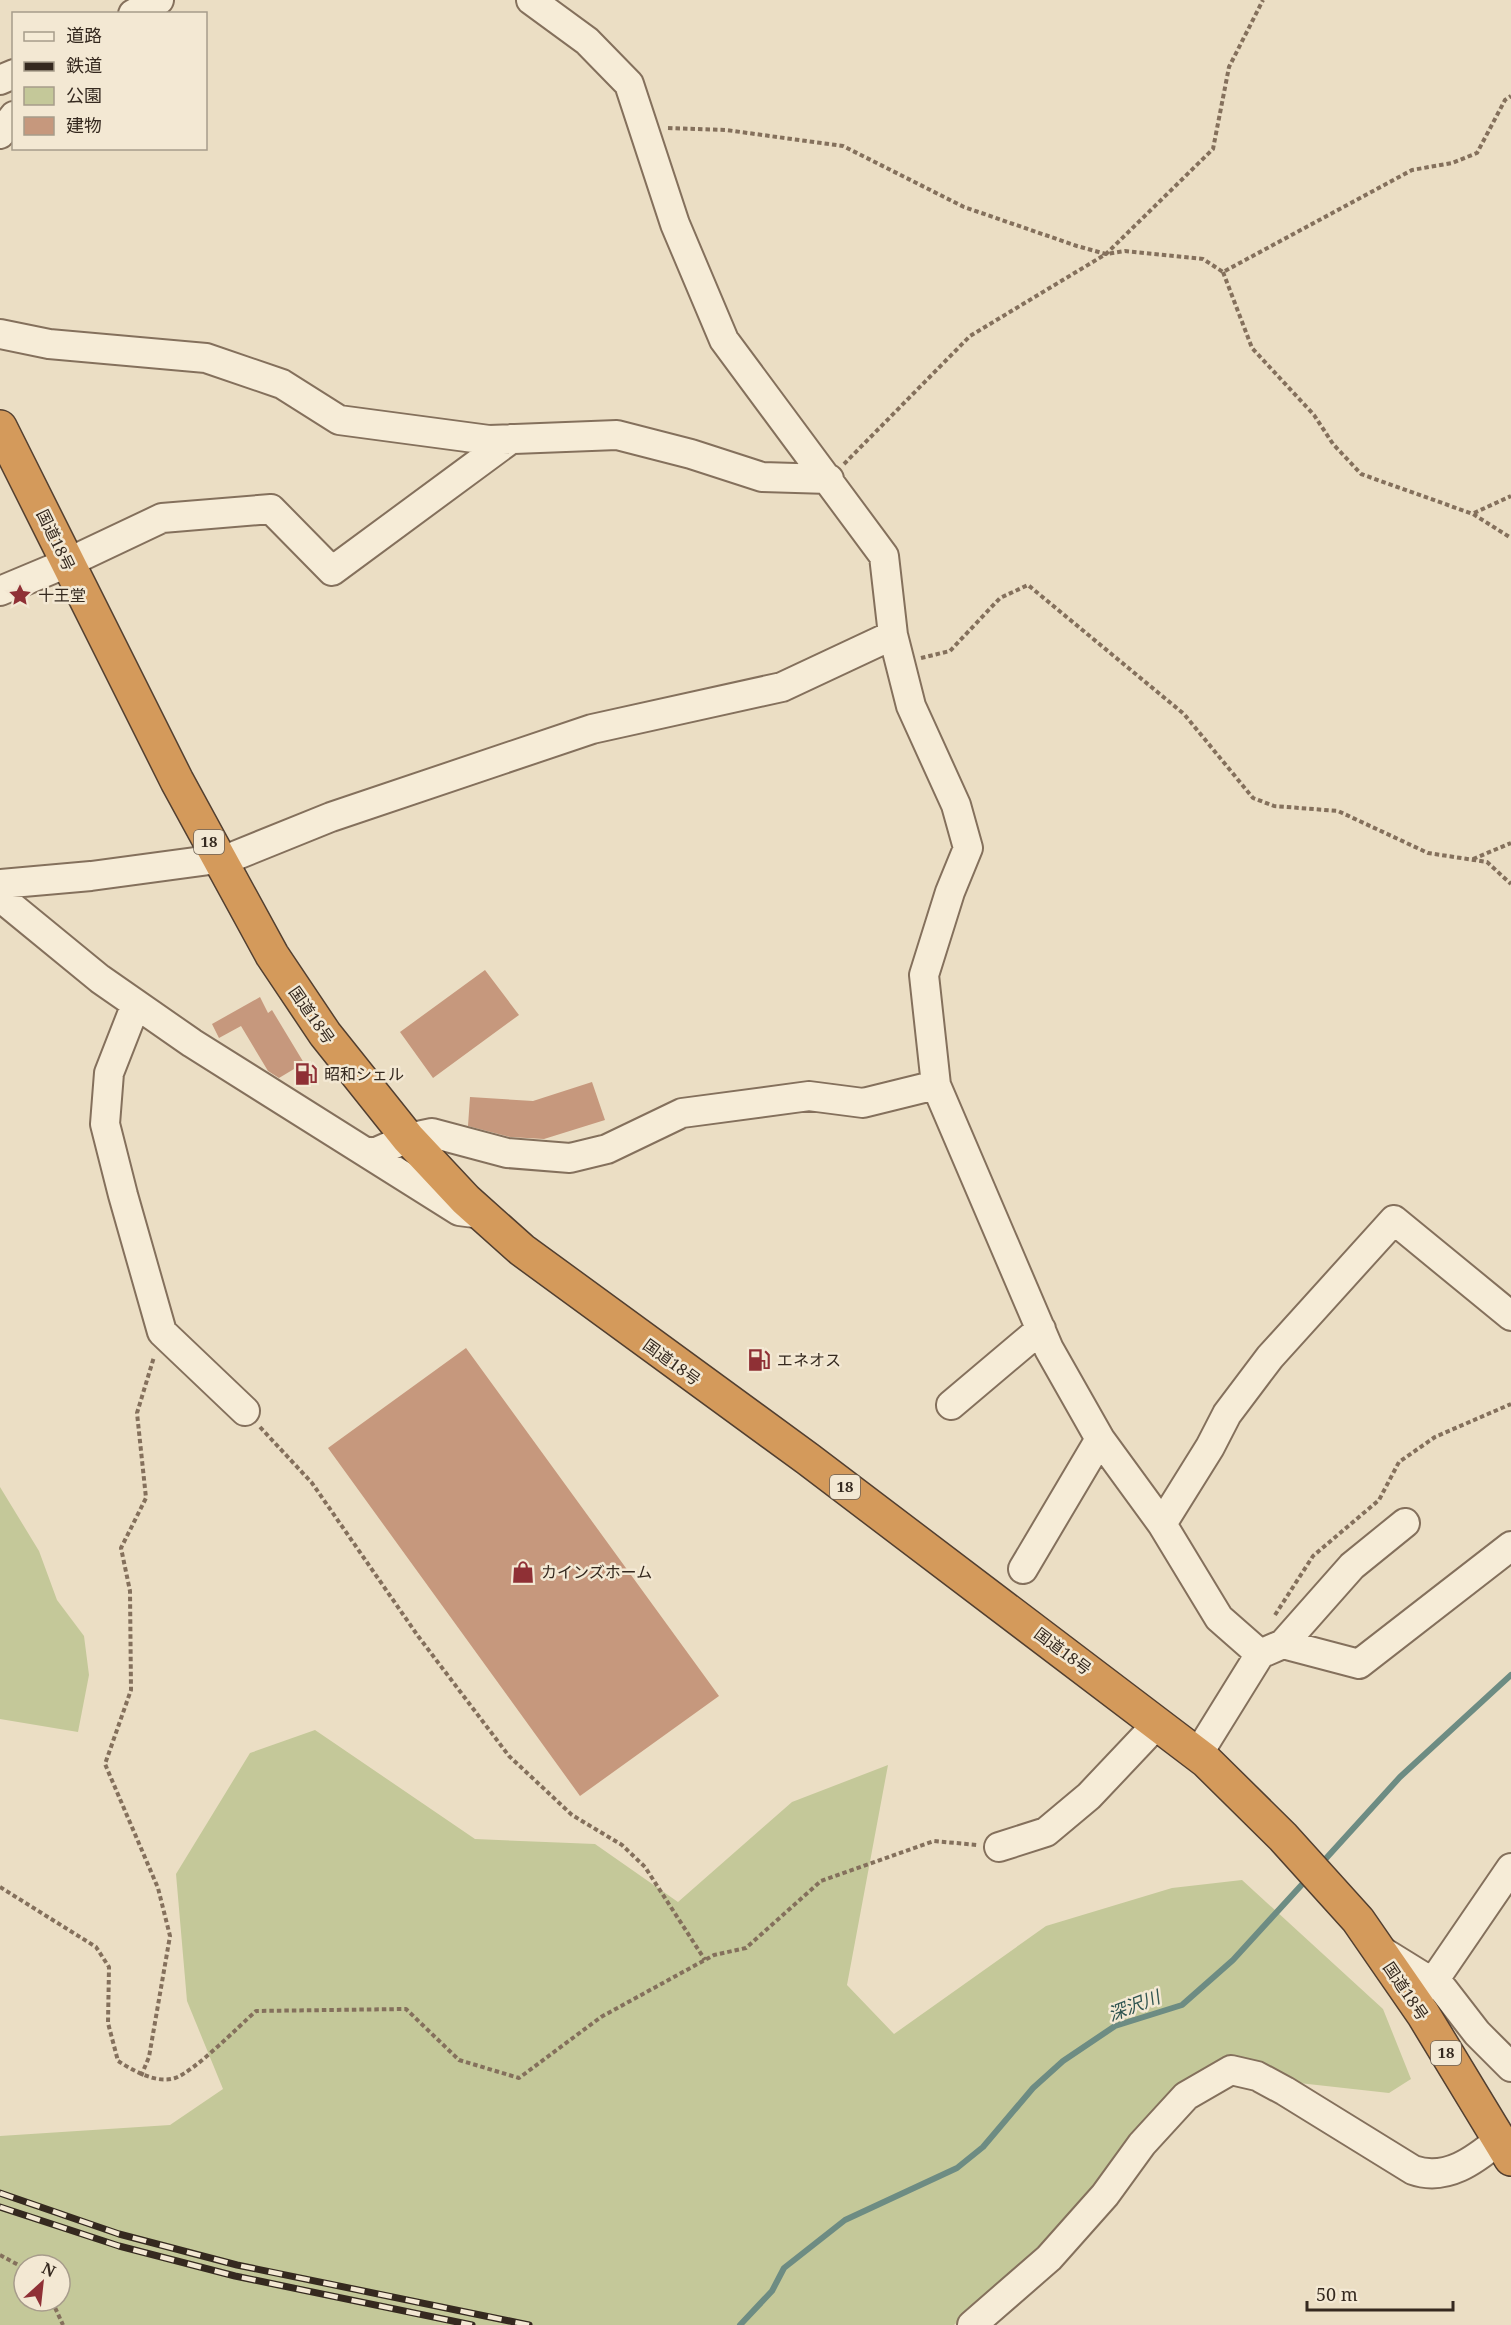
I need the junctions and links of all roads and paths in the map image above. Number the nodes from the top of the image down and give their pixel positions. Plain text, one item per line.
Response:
1 (159, 0) edge
2 (531, 0) edge
3 (1263, 0) edge
4 (135, 12) edge
5 (1511, 96) edge
6 (12, 119) edge
7 (643, 127) junction
8 (0, 134) edge
9 (1106, 254) junction
10 (1223, 272) junction
11 (0, 334) edge
12 (0, 427) edge
13 (511, 439) junction
14 (829, 479) junction
15 (1511, 496) edge
16 (1473, 514) junction
17 (1511, 537) edge
18 (67, 563) junction
19 (0, 591) edge
20 (893, 634) junction
21 (900, 662) junction
22 (1511, 843) edge
23 (219, 860) junction
24 (1471, 860) junction
25 (0, 884) edge
26 (1511, 884) edge
27 (0, 897) edge
28 (136, 1004) junction
29 (936, 1085) junction
30 (408, 1138) junction
31 (364, 1151) junction
32 (482, 1214) junction
33 (1511, 1316) edge
34 (1041, 1329) junction
35 (162, 1332) junction
36 (1511, 1404) edge
37 (951, 1405) dead end
38 (245, 1412) joint
39 (1100, 1439) junction
40 (1405, 1523) dead end
41 (1162, 1524) junction
42 (1511, 1546) edge
43 (1023, 1569) dead end
44 (1275, 1616) dead end
45 (1271, 1649) junction
46 (1158, 1723) junction
47 (1202, 1757) junction
48 (999, 1847) joint
49 (1511, 1868) edge
50 (0, 1887) edge
51 (1379, 1950) junction
52 (705, 1960) junction
53 (1433, 1982) junction
54 (1511, 2067) edge
55 (141, 2076) junction
56 (1505, 2150) edge
57 (972, 2325) edge

1 - 4 street
2 - 7 street
3 - 9 path
5 - 10 path
6 - 8 street
7 - 9 path
7 - 14 street
9 - 10 path
9 - 14 path
10 - 16 path
11 - 13 street
12 - 18 highway, 国道18号 / 18
13 - 14 street
13 - 18 street
14 - 20 street
15 - 16 path
16 - 17 path
18 - 19 street
18 - 23 highway, 国道18号 / 18
20 - 21 street
20 - 23 street
21 - 24 path
21 - 29 street
22 - 24 path
23 - 25 street
23 - 30 highway, 国道18号 / 18
24 - 26 path
27 - 28 street
28 - 31 street
28 - 35 street
29 - 30 street
29 - 34 street
30 - 31 street
30 - 32 highway, 国道18号 / 18
31 - 32 street
32 - 46 highway, 国道18号 / 18
33 - 41 street
34 - 37 street
34 - 39 street
35 - 38 street
35 - 55 path
36 - 44 path
38 - 52 path
39 - 41 street
39 - 43 street
40 - 45 street
41 - 45 street
42 - 45 street
45 - 47 street
46 - 47 highway, 国道18号 / 18
46 - 48 street
47 - 51 highway, 国道18号 / 18
48 - 52 path
49 - 53 street
50 - 55 path
51 - 53 street
51 - 56 highway, 国道18号 / 18
52 - 55 path
53 - 54 street
56 - 57 street

